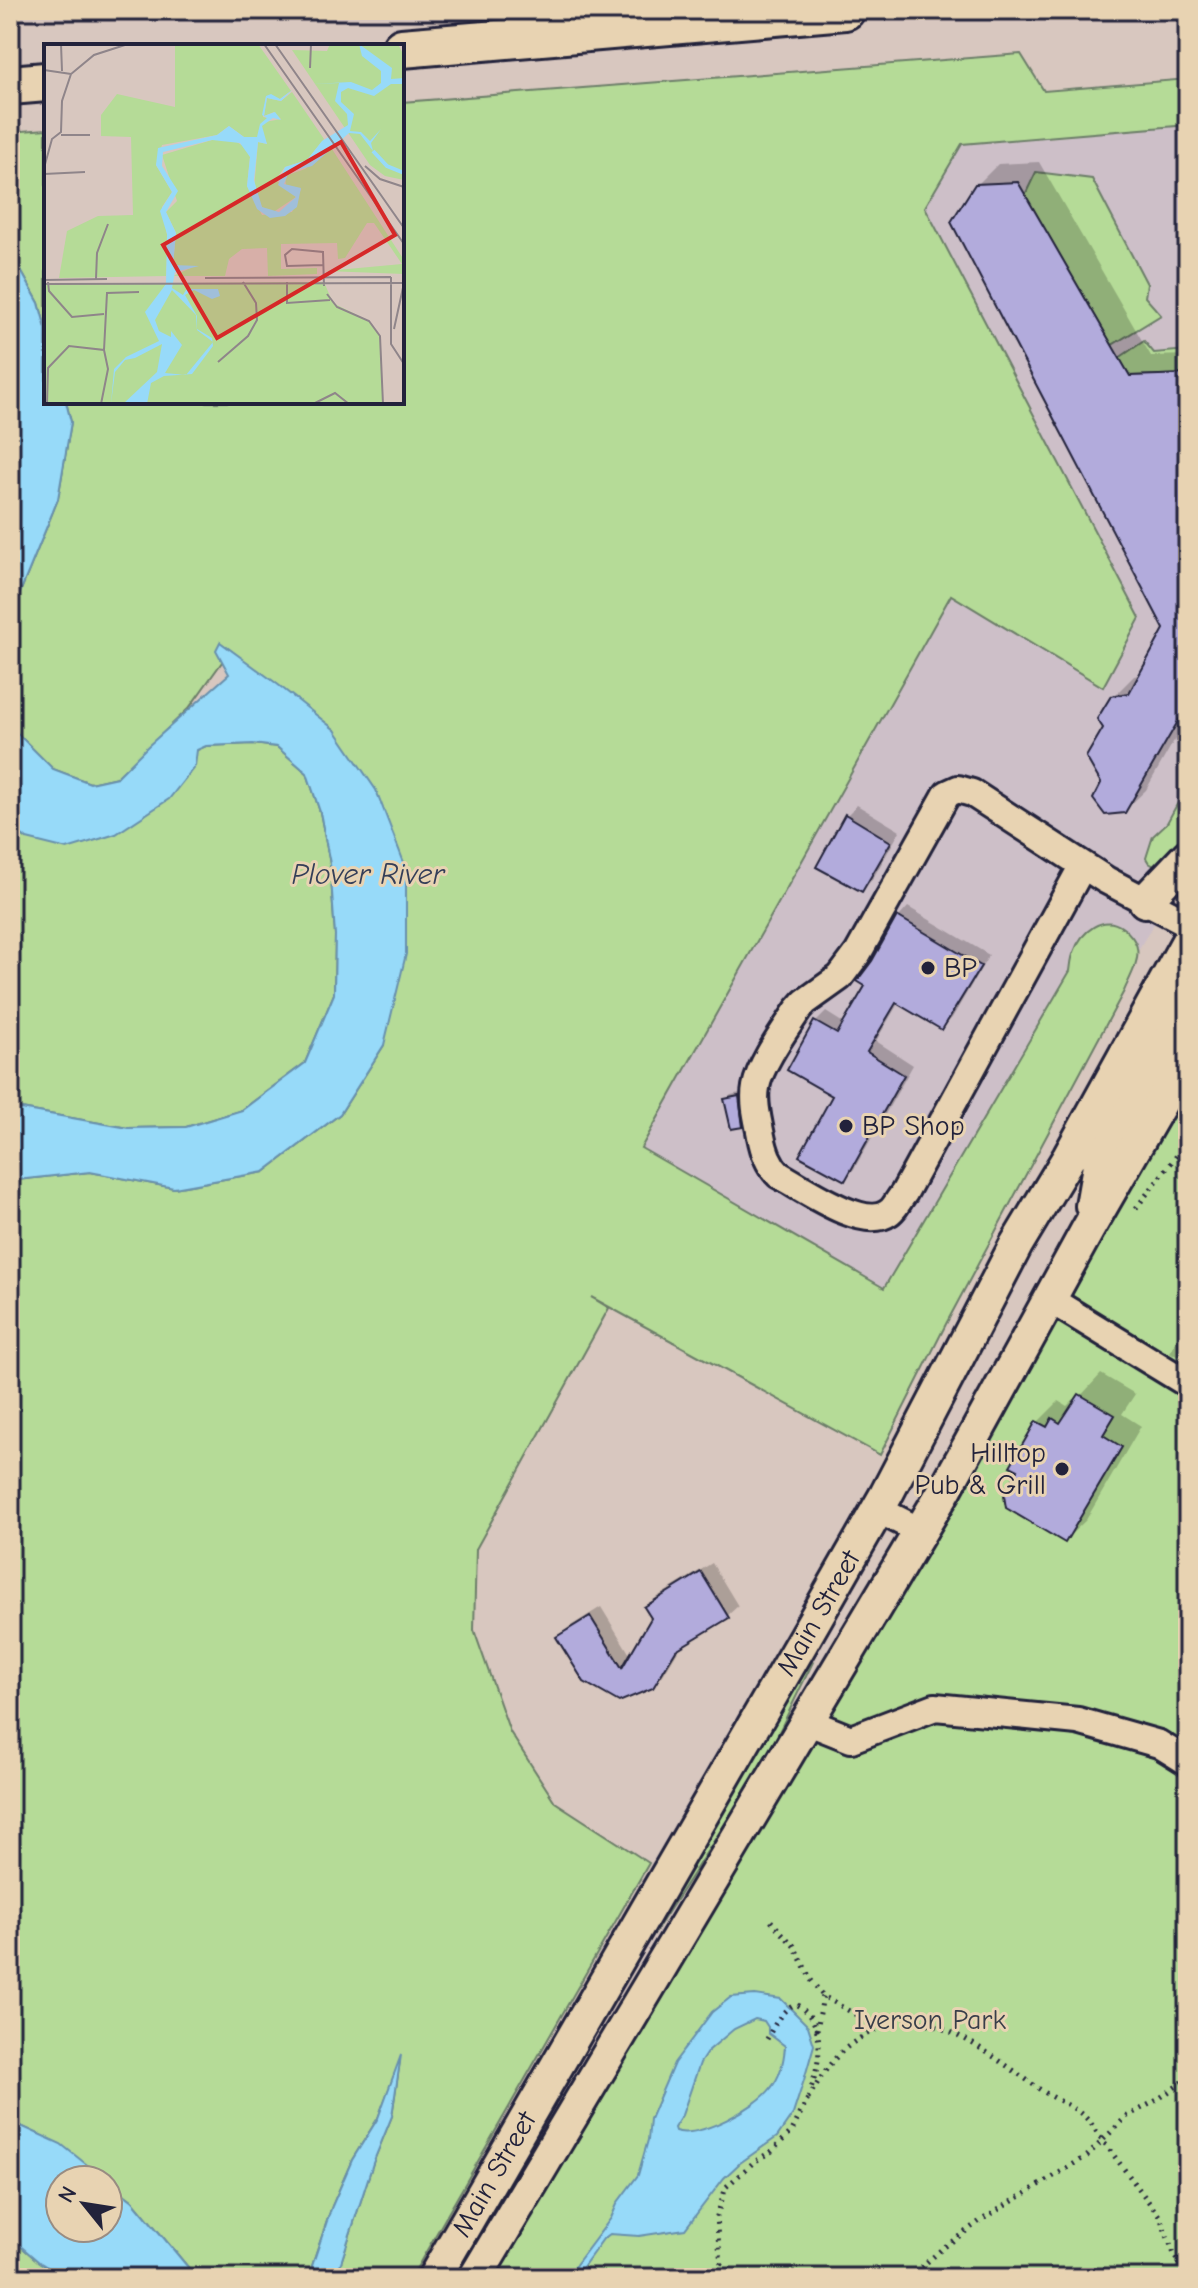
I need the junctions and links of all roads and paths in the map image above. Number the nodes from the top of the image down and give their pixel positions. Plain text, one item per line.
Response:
1 (845, 10) edge
2 (404, 48) edge
3 (44, 82) edge
4 (10, 85) edge
5 (1188, 856) edge
6 (1083, 865) junction
7 (1145, 901) junction
8 (1188, 923) edge
9 (1188, 941) edge
10 (1188, 995) edge
11 (1188, 1055) edge
12 (1188, 1097) edge
13 (1188, 1138) edge
14 (1129, 1217) dead end
15 (1088, 1229) junction
16 (1049, 1299) junction
17 (1188, 1384) edge
18 (877, 1509) junction
19 (920, 1531) junction
20 (806, 1721) junction
21 (1188, 1762) edge
22 (771, 1921) dead end
23 (823, 1996) junction
24 (893, 2024) junction
25 (817, 2032) junction
26 (767, 2039) dead end
27 (1188, 2078) edge
28 (808, 2098) junction
29 (1103, 2140) junction
30 (1188, 2276) edge
31 (434, 2278) edge
32 (475, 2278) edge
33 (712, 2278) edge
34 (909, 2278) edge

1 - 2 highway
3 - 4 highway
5 - 7 main road
6 - 6 lane
6 - 7 lane
7 - 8 lane
9 - 18 main road, Main Street
10 - 15 main road
11 - 15 main road, Main Street
12 - 15 main road
13 - 14 path
15 - 16 main road, Main Street
16 - 17 lane
16 - 19 main road, Main Street
18 - 19 lane
18 - 31 main road, Main Street
19 - 20 main road, Main Street
20 - 21 lane
20 - 32 main road, Main Street
22 - 23 path
23 - 24 path
23 - 25 path
24 - 28 path
24 - 29 path
25 - 26 path
25 - 28 path
27 - 29 path
28 - 33 path
29 - 30 path
29 - 34 path

